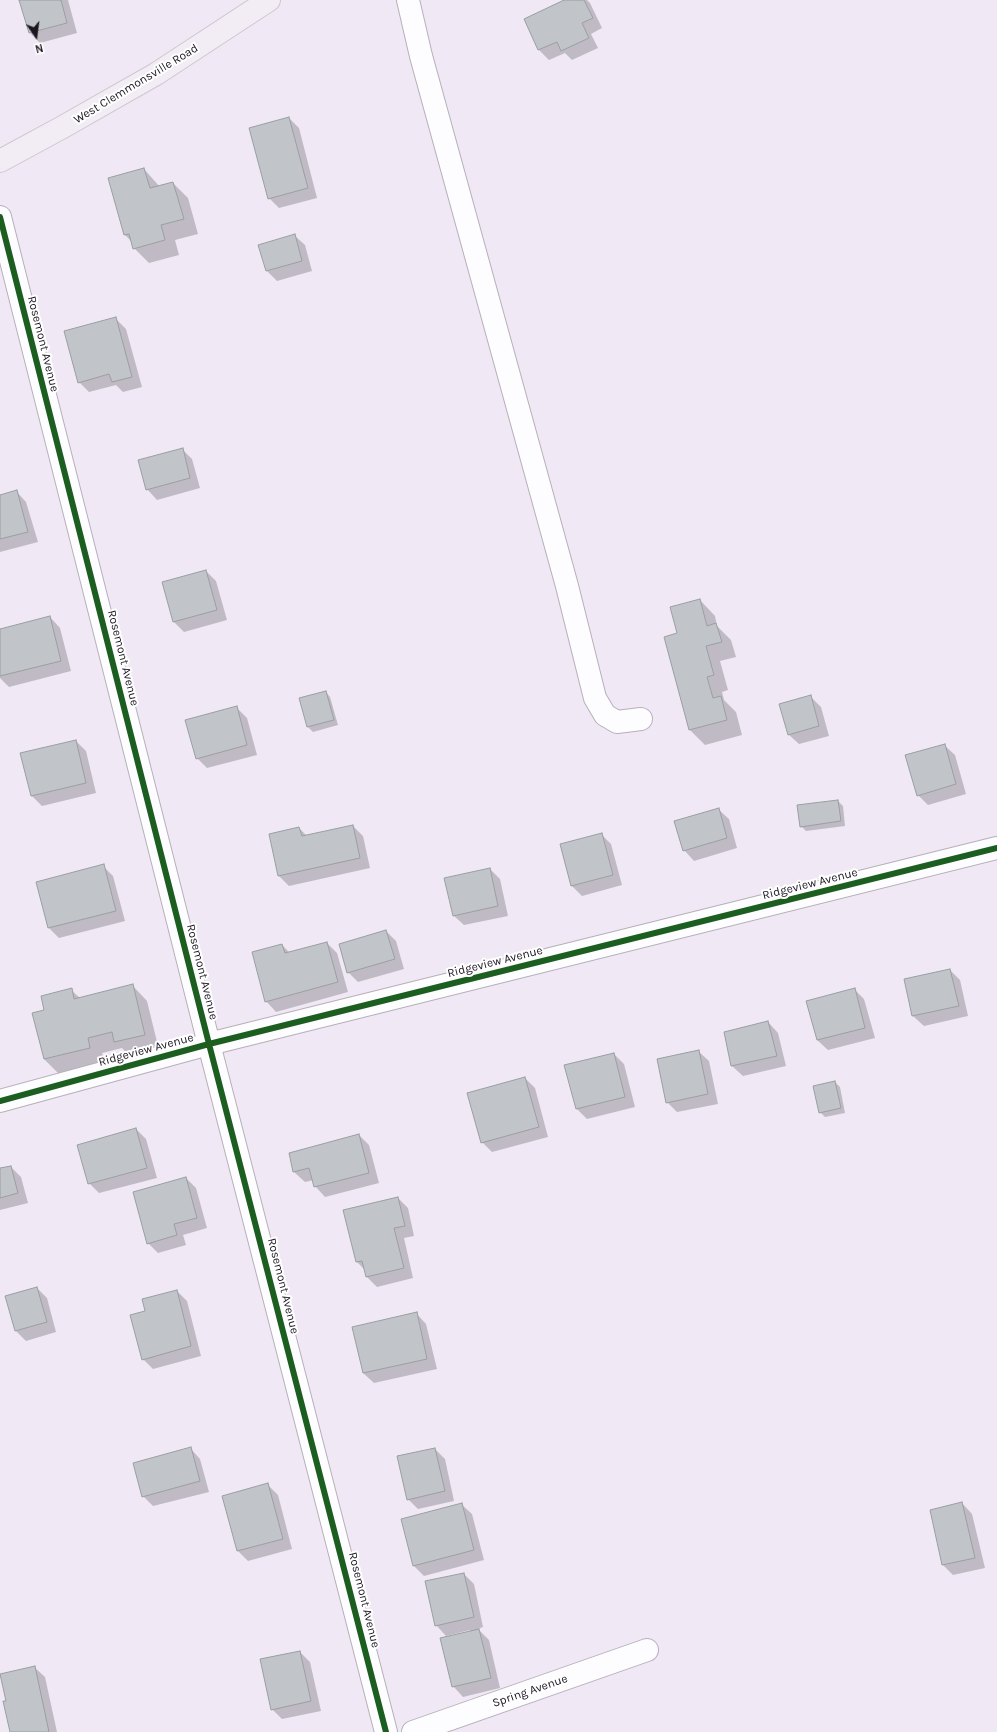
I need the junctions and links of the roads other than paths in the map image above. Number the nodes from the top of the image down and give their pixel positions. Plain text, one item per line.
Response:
1 (269, 0) edge
2 (408, 0) edge
3 (0, 160) edge
4 (0, 217) edge
5 (641, 719) dead end
6 (997, 848) edge
7 (209, 1044) junction
8 (0, 1100) edge
9 (648, 1650) dead end
10 (386, 1732) edge
11 (413, 1732) edge

1 - 3 main road, West Clemmonsville Road
2 - 5 street
4 - 7 street, Rosemont Avenue
6 - 7 street, Ridgeview Avenue
7 - 8 street, Ridgeview Avenue
7 - 10 street, Rosemont Avenue
9 - 11 street, Spring Avenue

